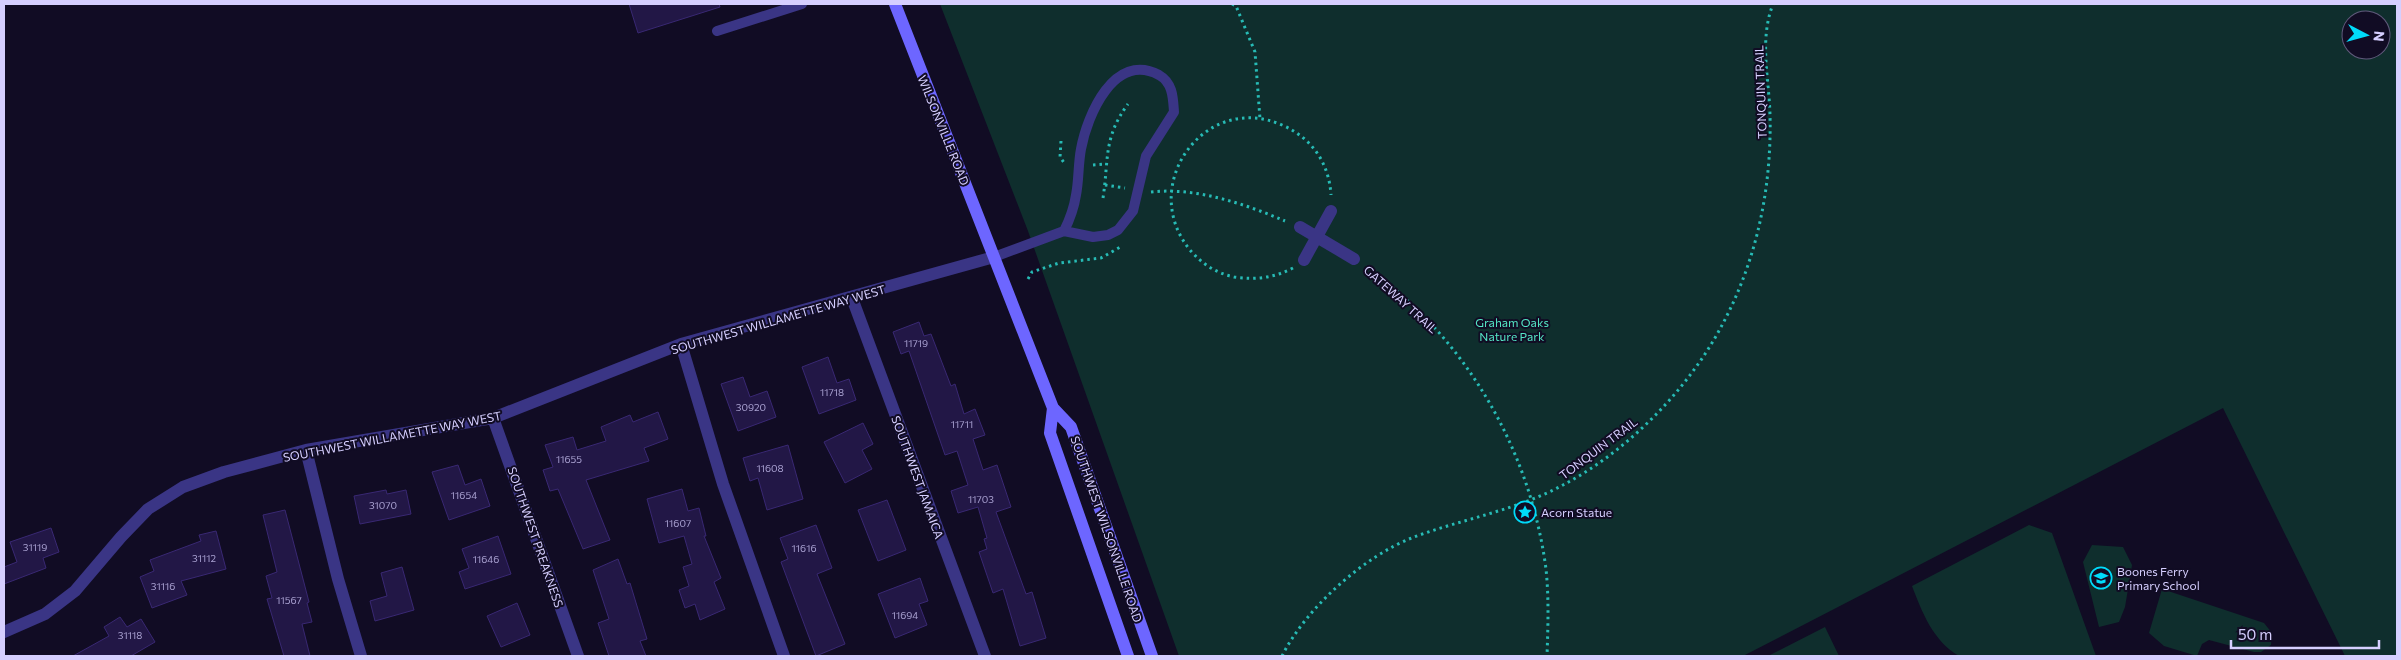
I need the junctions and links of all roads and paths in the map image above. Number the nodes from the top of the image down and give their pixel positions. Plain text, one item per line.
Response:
1 (802, 4) edge
2 (894, 4) edge
3 (1232, 4) edge
4 (1773, 4) edge
5 (717, 31) dead end
6 (1128, 104) dead end
7 (1260, 119) junction
8 (1061, 141) dead end
9 (1106, 164) junction
10 (1090, 165) dead end
11 (1069, 168) dead end
12 (1105, 185) junction
13 (1126, 188) dead end
14 (1170, 190) junction
15 (1150, 192) dead end
16 (1103, 198) dead end
17 (1331, 211) joint
18 (1300, 227) joint
19 (1064, 231) junction
20 (1316, 236) junction
21 (994, 257) junction
22 (1354, 259) joint
23 (1304, 260) joint
24 (852, 298) junction
25 (681, 344) junction
26 (1053, 408) junction
27 (493, 418) junction
28 (306, 450) junction
29 (1531, 499) junction
30 (4, 632) edge
31 (361, 656) edge
32 (578, 656) edge
33 (784, 656) edge
34 (985, 656) edge
35 (1128, 656) edge
36 (1152, 656) edge
37 (1282, 656) edge
38 (1547, 656) edge

1 - 5 lane
2 - 21 main road, WILSONVILLE ROAD
3 - 7 path
4 - 29 path, TONQUIN TRAIL
6 - 9 path
7 - 14 path
7 - 17 path
8 - 11 path
9 - 10 path
9 - 12 path
12 - 13 path
12 - 16 path
14 - 15 path
14 - 18 path
14 - 23 path
17 - 20 street
18 - 20 street, GATEWAY TRAIL
19 - 19 lane
19 - 21 lane
20 - 22 street, GATEWAY TRAIL
20 - 23 street
21 - 24 street, SOUTHWEST WILLAMETTE WAY WEST
21 - 26 main road, SOUTHWEST WILSONVILLE ROAD
22 - 29 path, GATEWAY TRAIL
24 - 25 street, SOUTHWEST WILLAMETTE WAY WEST
24 - 34 street, SOUTHWEST JAMAICA
25 - 27 street, SOUTHWEST WILLAMETTE WAY WEST
25 - 33 street
26 - 35 main road, SOUTHWEST WILSONVILLE ROAD
26 - 36 main road, SOUTHWEST WILSONVILLE ROAD
27 - 28 street, SOUTHWEST WILLAMETTE WAY WEST
27 - 32 street, SOUTHWEST PREAKNESS
28 - 30 street, SOUTHWEST WILLAMETTE WAY WEST
28 - 31 street
29 - 37 path, TONQUIN TRAIL
29 - 38 path, GATEWAY TRAIL

